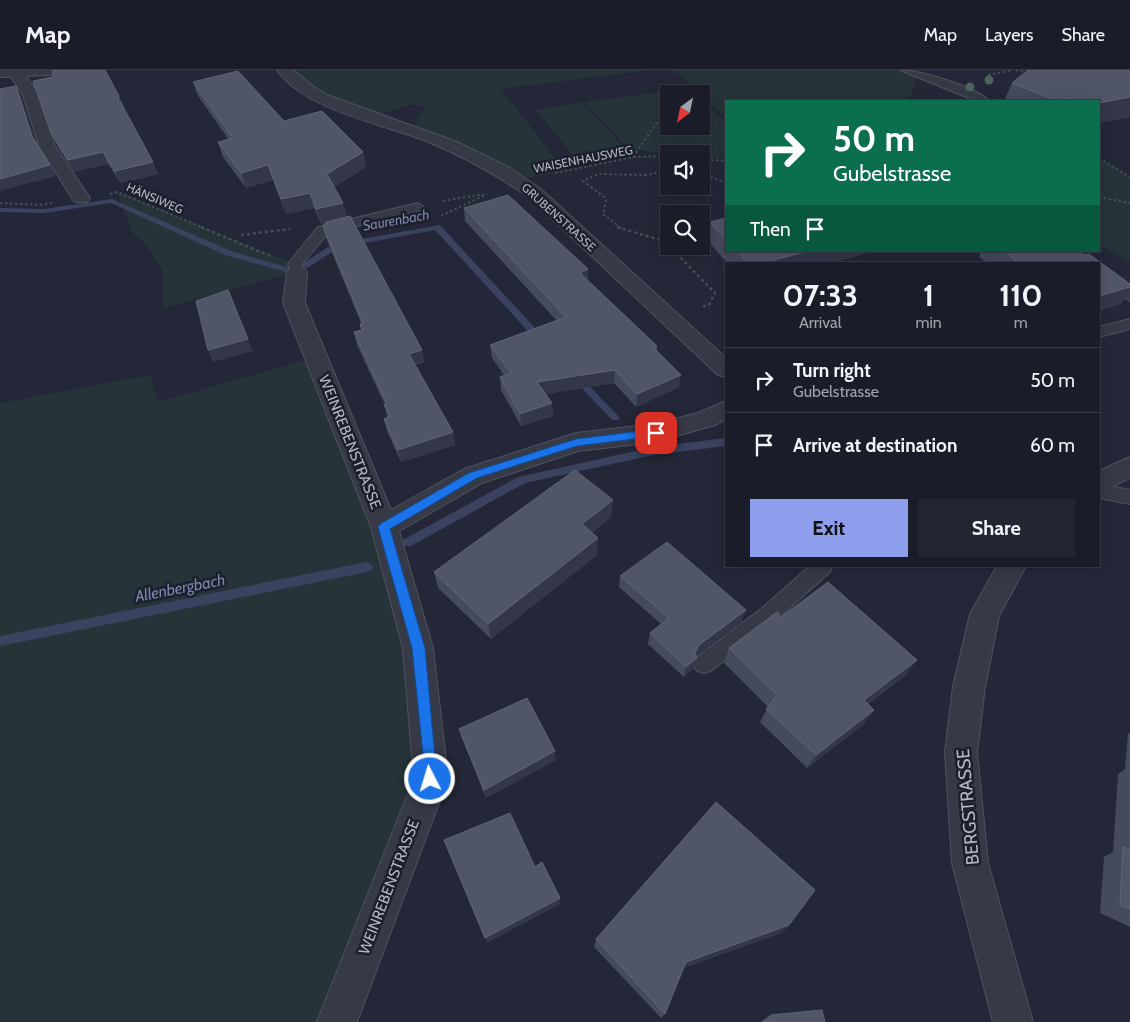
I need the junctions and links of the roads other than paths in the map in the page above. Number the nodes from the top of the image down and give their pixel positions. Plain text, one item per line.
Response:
1 (68, 70) edge
2 (284, 70) edge
3 (905, 70) edge
4 (7, 73) edge
5 (982, 100) edge
6 (81, 198) road end
7 (418, 207) road end
8 (296, 268) joint
9 (1100, 276) edge
10 (1130, 297) edge
11 (1130, 324) edge
12 (1100, 332) edge
13 (725, 369) edge
14 (725, 409) edge
15 (1130, 466) edge
16 (1100, 482) edge
17 (1100, 492) edge
18 (1130, 496) edge
19 (384, 527) junction
20 (822, 567) edge
21 (1011, 567) edge
22 (704, 664) dead end
23 (337, 1022) edge
24 (1013, 1022) edge

1 - 4 street
2 - 13 street, GRUBENSTRASSE
3 - 5 lane
4 - 6 street
7 - 8 lane
8 - 19 street, WEINREBENSTRASSE
9 - 10 lane
11 - 12 lane
14 - 19 street
15 - 16 street
17 - 18 lane
19 - 23 street, WEINREBENSTRASSE
20 - 22 lane
21 - 24 street, BERGSTRASSE

